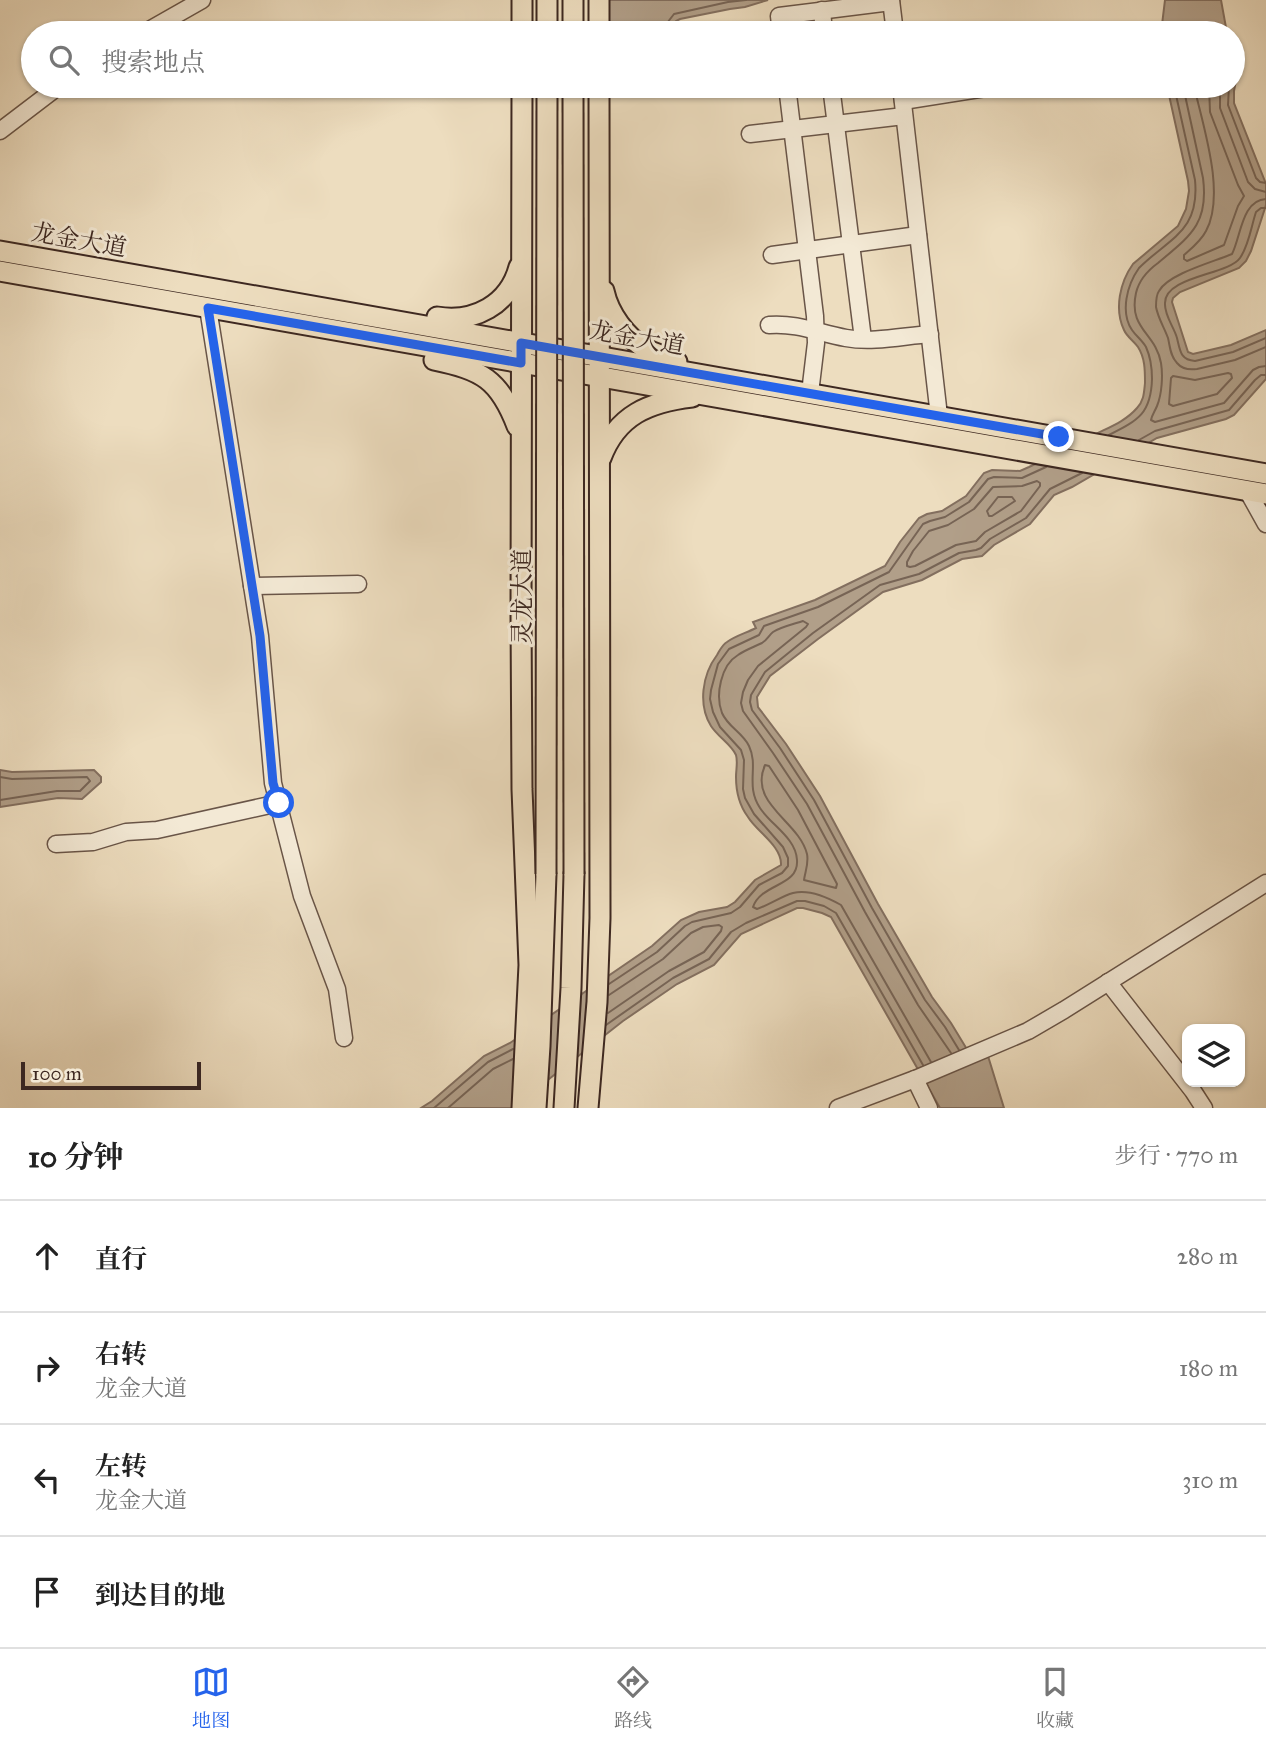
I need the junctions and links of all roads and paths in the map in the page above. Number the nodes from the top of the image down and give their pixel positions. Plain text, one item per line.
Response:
1 (202, 0) edge
2 (522, 0) edge
3 (547, 0) edge
4 (573, 0) edge
5 (599, 0) edge
6 (891, 1) edge
7 (822, 10) junction
8 (165, 21) edge
9 (522, 21) edge
10 (547, 21) edge
11 (573, 21) edge
12 (599, 21) edge
13 (780, 21) edge
14 (823, 21) edge
15 (894, 21) edge
16 (43, 98) edge
17 (522, 98) edge
18 (547, 98) edge
19 (573, 98) edge
20 (599, 98) edge
21 (788, 98) edge
22 (833, 98) edge
23 (922, 98) edge
24 (903, 101) edge
25 (836, 124) junction
26 (792, 130) junction
27 (0, 131) edge
28 (750, 135) dead end
29 (918, 235) junction
30 (850, 244) junction
31 (807, 250) junction
32 (0, 251) edge
33 (521, 252) junction
34 (772, 255) dead end
35 (599, 266) junction
36 (0, 271) edge
37 (297, 303) junction
38 (208, 308) junction
39 (302, 324) junction
40 (769, 325) dead end
41 (816, 330) junction
42 (930, 334) junction
43 (863, 339) junction
44 (521, 343) junction
45 (599, 356) junction
46 (521, 363) junction
47 (600, 377) junction
48 (709, 386) junction
49 (810, 393) junction
50 (939, 416) junction
51 (521, 438) junction
52 (600, 466) junction
53 (1266, 474) edge
54 (1256, 492) edge
55 (1266, 524) edge
56 (358, 584) dead end
57 (252, 586) junction
58 (279, 803) junction
59 (56, 844) dead end
60 (1266, 883) edge
61 (1108, 982) junction
62 (344, 1038) dead end
63 (915, 1079) junction
64 (589, 1099) edge
65 (564, 1106) edge
66 (522, 1108) edge
67 (536, 1108) edge
68 (838, 1108) edge
69 (929, 1108) edge
70 (1204, 1108) edge

1 - 8 street
2 - 9 main road
3 - 10 main road
4 - 11 main road
5 - 12 main road
6 - 7 street
6 - 15 street
7 - 13 street
7 - 14 street
16 - 27 street
17 - 33 main road
18 - 67 main road, 灵龙大道, bridge
19 - 65 main road, bridge
20 - 35 main road
21 - 26 street
22 - 25 street
23 - 24 street
24 - 25 street
24 - 29 street
25 - 26 street
25 - 30 street
26 - 28 street
26 - 31 street
29 - 30 street
29 - 42 street
30 - 31 street
30 - 43 street
31 - 34 street
31 - 41 street
32 - 37 main road, 龙金大道
33 - 37 main road
33 - 44 main road
35 - 45 main road
35 - 48 main road
36 - 38 main road, 龙金大道
37 - 44 main road, 龙金大道
38 - 39 main road, 龙金大道
38 - 57 street
39 - 46 main road, 龙金大道
39 - 51 main road
40 - 41 street
41 - 43 street
41 - 49 street
42 - 43 street
42 - 50 street
44 - 45 main road, 龙金大道
44 - 46 main road
45 - 47 main road
45 - 48 main road, 龙金大道
46 - 47 main road, 龙金大道
46 - 51 main road
47 - 48 main road, 龙金大道
47 - 52 main road
48 - 49 main road, 龙金大道
48 - 52 main road
48 - 54 main road, 龙金大道
49 - 50 main road, 龙金大道
50 - 53 main road, 龙金大道
51 - 66 main road
52 - 64 main road
54 - 55 street
56 - 57 street
57 - 58 street
58 - 59 street
58 - 62 street
60 - 61 street
61 - 63 street
61 - 70 street
63 - 68 street
63 - 69 street

